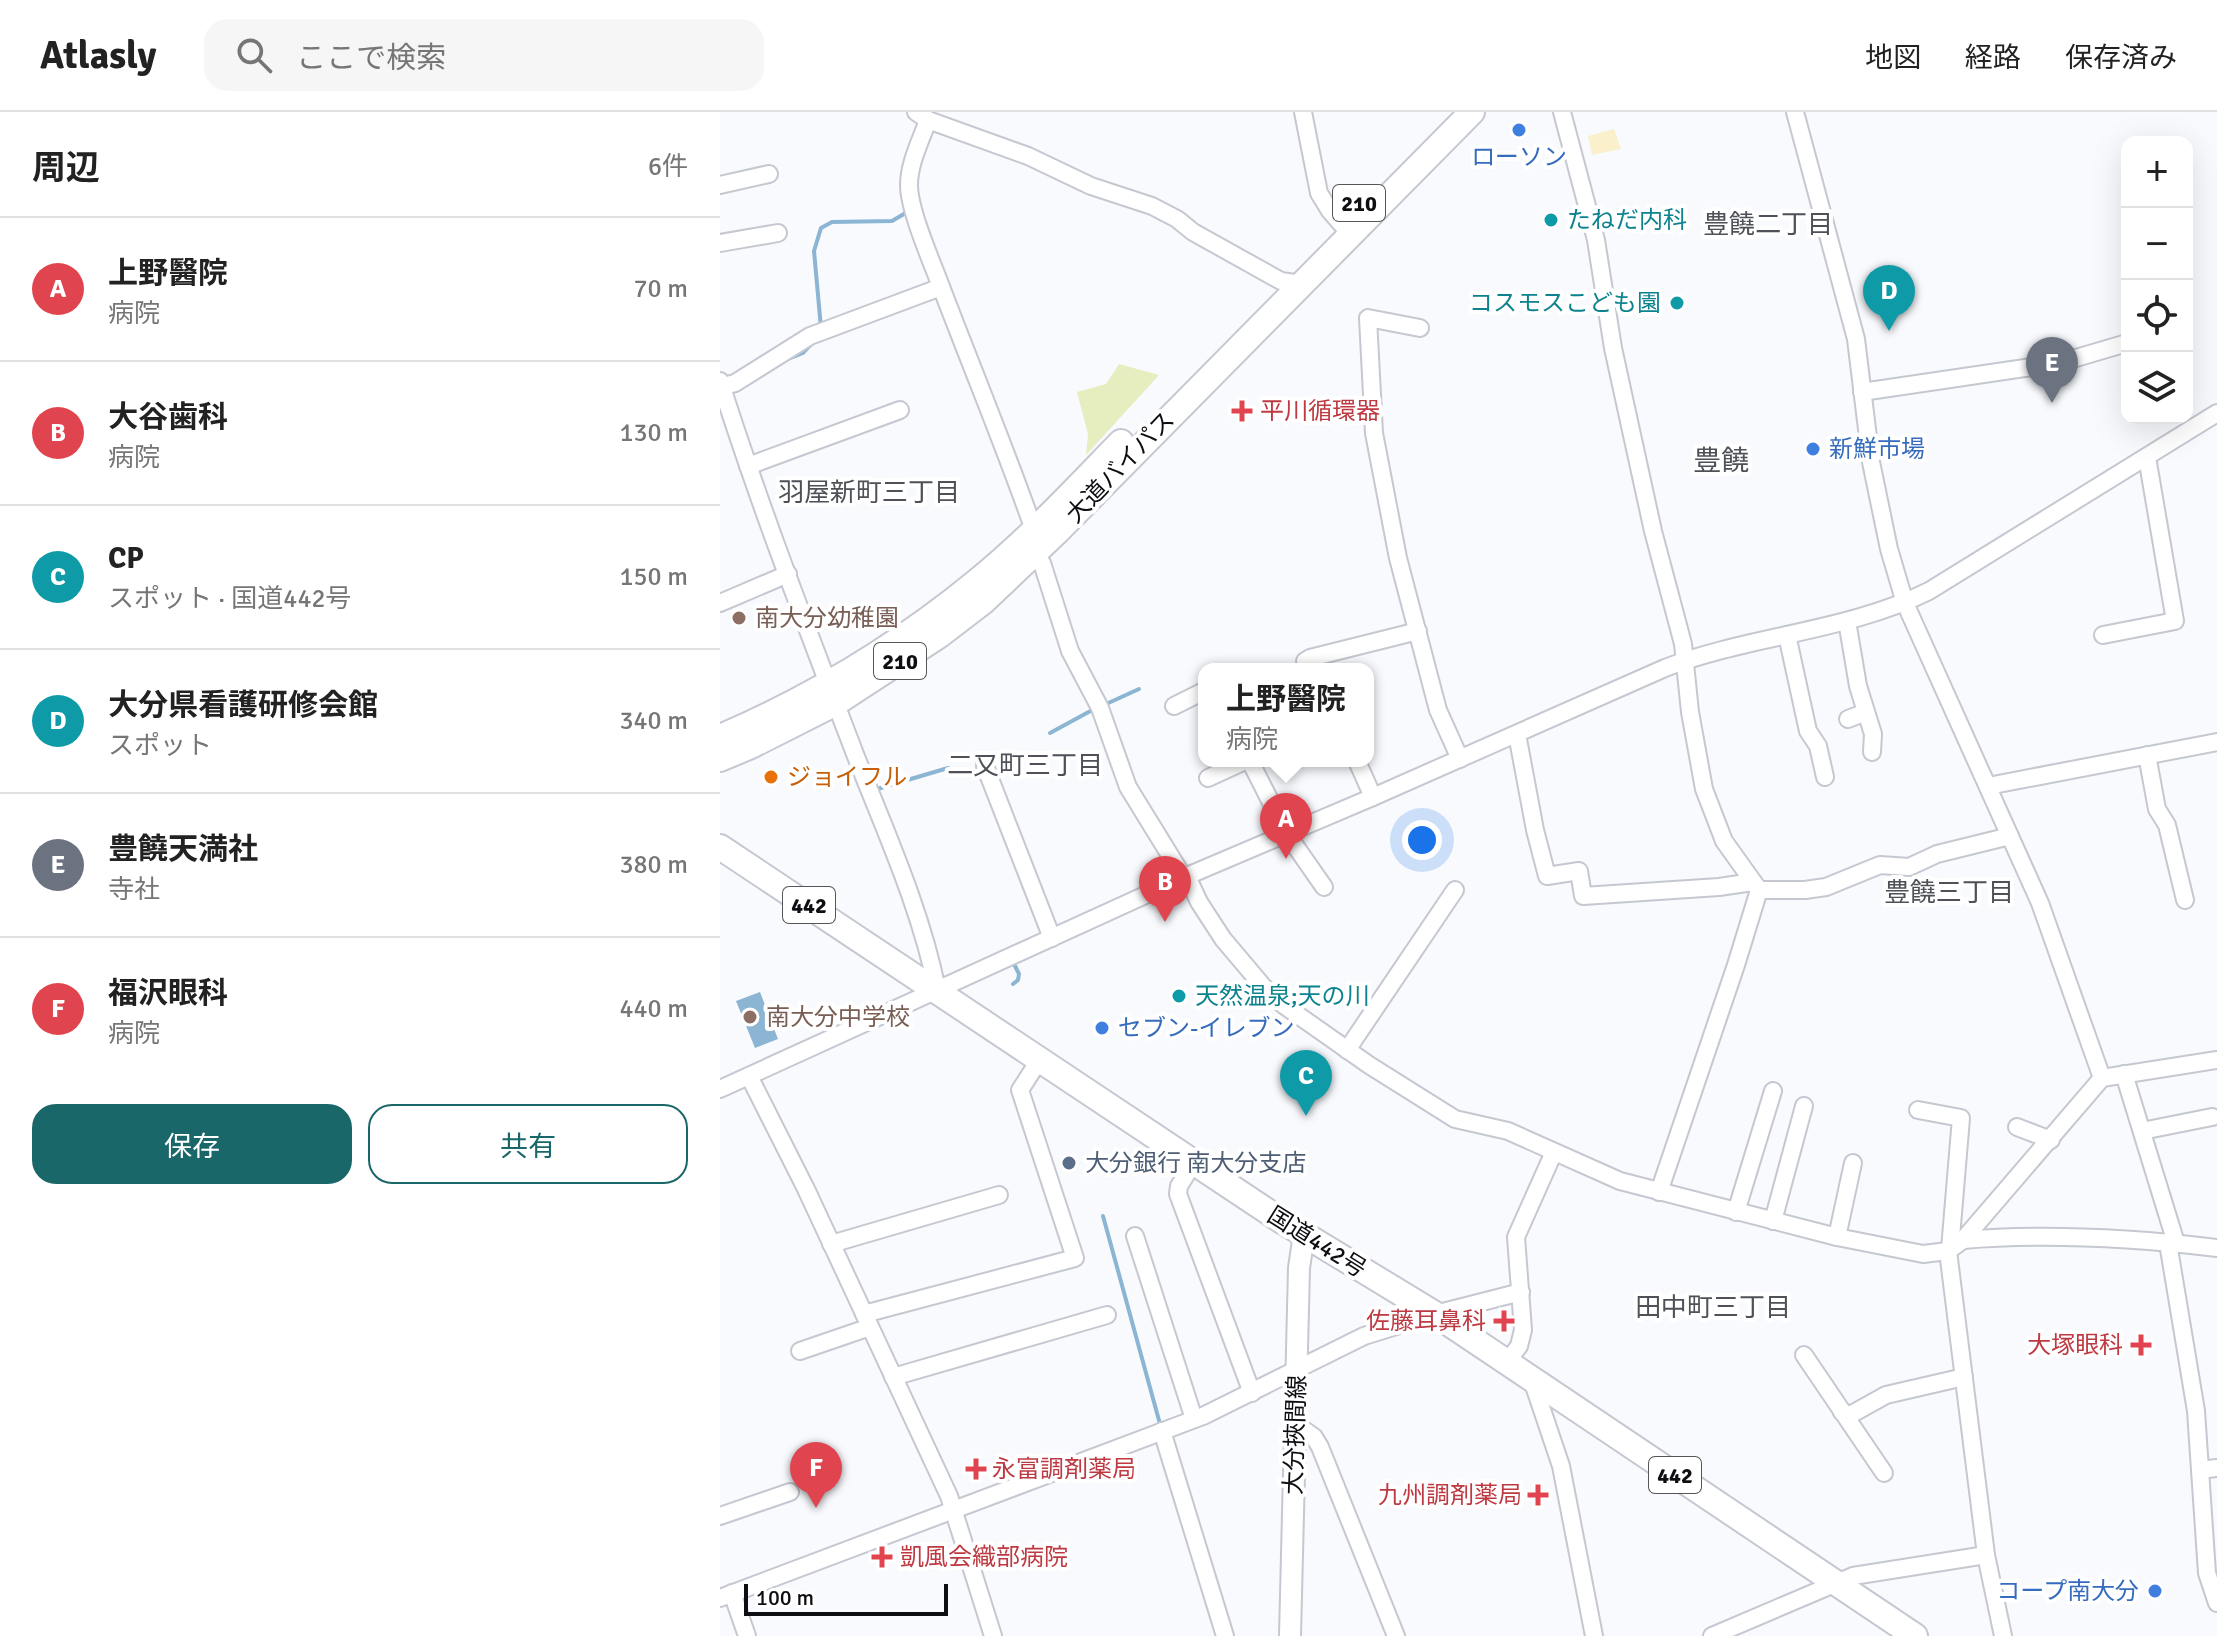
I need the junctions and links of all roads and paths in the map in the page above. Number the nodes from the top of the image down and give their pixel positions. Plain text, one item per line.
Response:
1 (1303, 112) edge
2 (1451, 112) edge
3 (1472, 112) edge
4 (1562, 112) edge
5 (1795, 112) edge
6 (922, 116) edge
7 (769, 174) dead end
8 (720, 185) edge
9 (1345, 228) junction
10 (778, 233) dead end
11 (720, 243) edge
12 (1291, 282) junction
13 (941, 287) junction
14 (1420, 328) dead end
15 (2121, 345) edge
16 (721, 385) edge
17 (1862, 392) junction
18 (900, 410) dead end
19 (2217, 413) edge
20 (2147, 457) junction
21 (748, 466) junction
22 (1048, 528) junction
23 (1026, 550) junction
24 (788, 574) junction
25 (721, 597) edge
26 (1905, 603) junction
27 (1847, 621) junction
28 (1418, 631) junction
29 (1787, 635) junction
30 (2103, 635) dead end
31 (1685, 660) junction
32 (1306, 663) edge
33 (832, 693) junction
34 (1198, 694) edge
35 (1174, 706) dead end
36 (1866, 712) junction
37 (1848, 719) dead end
38 (1517, 734) junction
39 (720, 737) edge
40 (2217, 742) edge
41 (1872, 752) dead end
42 (2147, 755) junction
43 (720, 759) edge
44 (1460, 759) junction
45 (985, 766) dead end
46 (1234, 767) edge
47 (1251, 767) edge
48 (1360, 767) edge
49 (1825, 777) dead end
50 (1208, 778) dead end
51 (1988, 786) junction
52 (1373, 797) junction
53 (1287, 834) junction
54 (2010, 836) junction
55 (720, 847) edge
56 (1186, 877) junction
57 (1756, 886) junction
58 (1324, 887) dead end
59 (1455, 890) dead end
60 (2185, 900) dead end
61 (1052, 938) junction
62 (937, 990) junction
63 (1347, 1050) junction
64 (1040, 1059) junction
65 (2217, 1060) edge
66 (2124, 1074) junction
67 (749, 1076) junction
68 (2102, 1078) junction
69 (720, 1089) edge
70 (1773, 1091) dead end
71 (1804, 1106) dead end
72 (1918, 1110) dead end
73 (2212, 1117) dead end
74 (2017, 1127) dead end
75 (2142, 1131) junction
76 (2051, 1140) junction
77 (1554, 1152) junction
78 (1194, 1162) junction
79 (1853, 1163) dead end
80 (1659, 1192) junction
81 (999, 1195) dead end
82 (1736, 1212) junction
83 (1773, 1221) junction
84 (1304, 1234) junction
85 (1135, 1236) dead end
86 (1837, 1237) junction
87 (2172, 1243) junction
88 (831, 1244) junction
89 (1954, 1246) junction
90 (2217, 1248) edge
91 (1521, 1292) junction
92 (1435, 1314) junction
93 (1107, 1315) dead end
94 (867, 1320) junction
95 (800, 1351) dead end
96 (1804, 1355) dead end
97 (1507, 1362) junction
98 (1297, 1369) junction
99 (893, 1377) junction
100 (1964, 1377) junction
101 (1531, 1378) junction
102 (1252, 1393) junction
103 (1842, 1412) junction
104 (1194, 1419) junction
105 (1296, 1424) junction
106 (1162, 1431) junction
107 (2208, 1469) edge
108 (1884, 1473) dead end
109 (790, 1492) dead end
110 (955, 1511) junction
111 (720, 1516) edge
112 (1986, 1555) junction
113 (1836, 1583) junction
114 (724, 1594) edge
115 (2217, 1603) edge
116 (747, 1636) edge
117 (993, 1636) edge
118 (1225, 1636) edge
119 (1290, 1636) edge
120 (1396, 1636) edge
121 (1594, 1636) edge
122 (1712, 1636) edge
123 (1915, 1636) edge
124 (2003, 1636) edge

1 - 9 street
2 - 9 highway, 大道バイパス / 210
3 - 9 highway, 大道バイパス / 210
4 - 31 street
5 - 17 street
6 - 12 street
6 - 13 street
7 - 8 street
9 - 12 highway, 大道バイパス / 210
10 - 11 street
12 - 22 highway, 大道バイパス / 210
13 - 16 street
13 - 22 street
14 - 28 street
15 - 17 street
16 - 21 street
17 - 26 street
18 - 21 street
19 - 20 street
20 - 26 street
20 - 30 street
21 - 24 street
22 - 23 highway, 大道バイパス / 210
23 - 33 highway, 大道バイパス / 210
23 - 56 street
24 - 25 street
24 - 33 street
26 - 27 street
26 - 51 street
27 - 29 street
27 - 36 street
28 - 32 street
28 - 44 street
29 - 31 street
29 - 49 street
31 - 38 street
31 - 57 street
33 - 39 highway, 大道バイパス / 210
33 - 43 highway, 大道バイパス / 210
33 - 62 street
34 - 35 street
36 - 37 street
36 - 41 street
38 - 44 street
38 - 57 street
40 - 42 street
42 - 51 street
42 - 60 street
44 - 52 street
45 - 61 street
46 - 50 street
47 - 53 street
48 - 52 street
51 - 54 street
52 - 53 street
53 - 56 street
53 - 58 street
54 - 57 street
54 - 68 street
55 - 62 highway, 国道442号 / 442
56 - 61 street
56 - 63 street
57 - 80 street
59 - 63 street
61 - 62 street
62 - 64 highway, 国道442号 / 442
62 - 67 street
63 - 77 street
64 - 78 highway, 国道442号 / 442
64 - 94 street
65 - 66 street
66 - 68 street
66 - 75 street
67 - 69 street
67 - 88 street
68 - 76 street
70 - 82 street
71 - 83 street
72 - 89 street
73 - 75 street
74 - 76 street
75 - 87 street
76 - 89 street
77 - 80 street
77 - 91 street
78 - 84 highway, 国道442号 / 442
78 - 102 street
79 - 86 street
80 - 82 street
81 - 88 street
82 - 83 street
83 - 86 street
84 - 92 highway, 国道442号 / 442
84 - 98 main road, 大分挾間線
85 - 104 street
86 - 89 street
87 - 89 street
87 - 90 street
87 - 107 street
88 - 94 street
89 - 100 street
91 - 92 street
91 - 97 street
92 - 97 highway, 国道442号 / 442
92 - 98 street
93 - 99 street
94 - 95 street
94 - 99 street
96 - 103 street
97 - 101 highway, 国道442号 / 442
98 - 102 street
98 - 105 main road, 大分挾間線
99 - 110 street
100 - 103 street
100 - 112 street
101 - 113 highway, 国道442号 / 442
101 - 121 street
102 - 104 street
103 - 108 street
104 - 106 street
105 - 119 main road, 大分挾間線
105 - 120 street
106 - 110 street
106 - 118 street
107 - 115 street
109 - 111 street
110 - 114 street
110 - 117 street
112 - 113 street
112 - 124 street
113 - 122 street
113 - 123 highway, 国道442号 / 442
114 - 116 street

